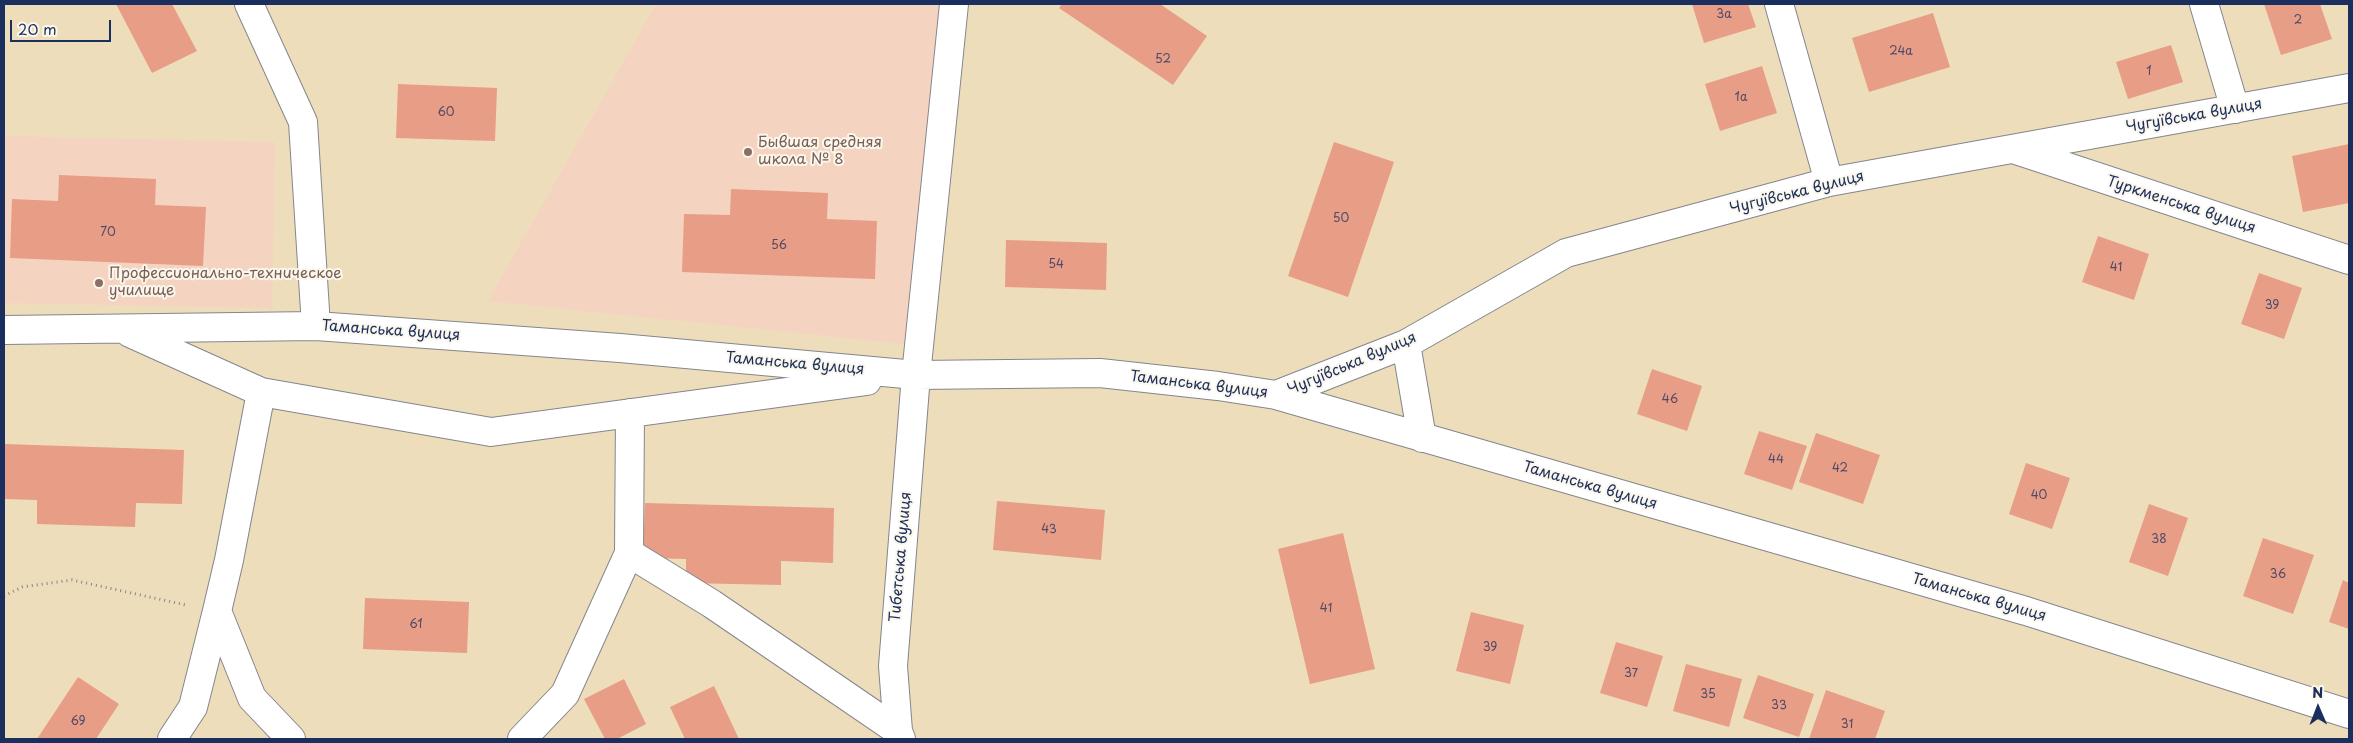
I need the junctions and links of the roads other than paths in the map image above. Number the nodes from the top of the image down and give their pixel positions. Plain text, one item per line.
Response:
1 (249, 4) edge
2 (954, 4) edge
3 (1778, 4) edge
4 (2204, 4) edge
5 (2349, 88) edge
6 (2235, 109) junction
7 (2012, 149) junction
8 (1829, 182) junction
9 (2349, 260) edge
10 (316, 326) junction
11 (4, 330) edge
12 (123, 330) junction
13 (1406, 344) junction
14 (916, 375) junction
15 (261, 392) junction
16 (1276, 395) junction
17 (630, 413) junction
18 (1422, 438) junction
19 (629, 553) junction
20 (217, 611) junction
21 (2349, 714) edge
22 (900, 735) edge
23 (172, 739) edge
24 (291, 739) edge
25 (522, 739) edge

1 - 10 street
2 - 14 street, Тибетська вулиця
3 - 8 street
4 - 6 street
5 - 6 street, Чугуївська вулиця
6 - 7 street, Чугуївська вулиця
7 - 8 street, Чугуївська вулиця
7 - 9 street, Туркменська вулиця
8 - 13 street, Чугуївська вулиця
10 - 12 street, Таманська вулиця
10 - 14 street, Таманська вулиця
11 - 12 street, Таманська вулиця
12 - 15 street
13 - 16 street, Чугуївська вулиця
13 - 18 street
14 - 16 street, Таманська вулиця
14 - 17 street
14 - 22 street, Тибетська вулиця
15 - 17 street
15 - 20 street
16 - 18 street, Таманська вулиця
17 - 19 street
18 - 21 street, Таманська вулиця
19 - 22 street
19 - 25 street
20 - 23 street
20 - 24 street

